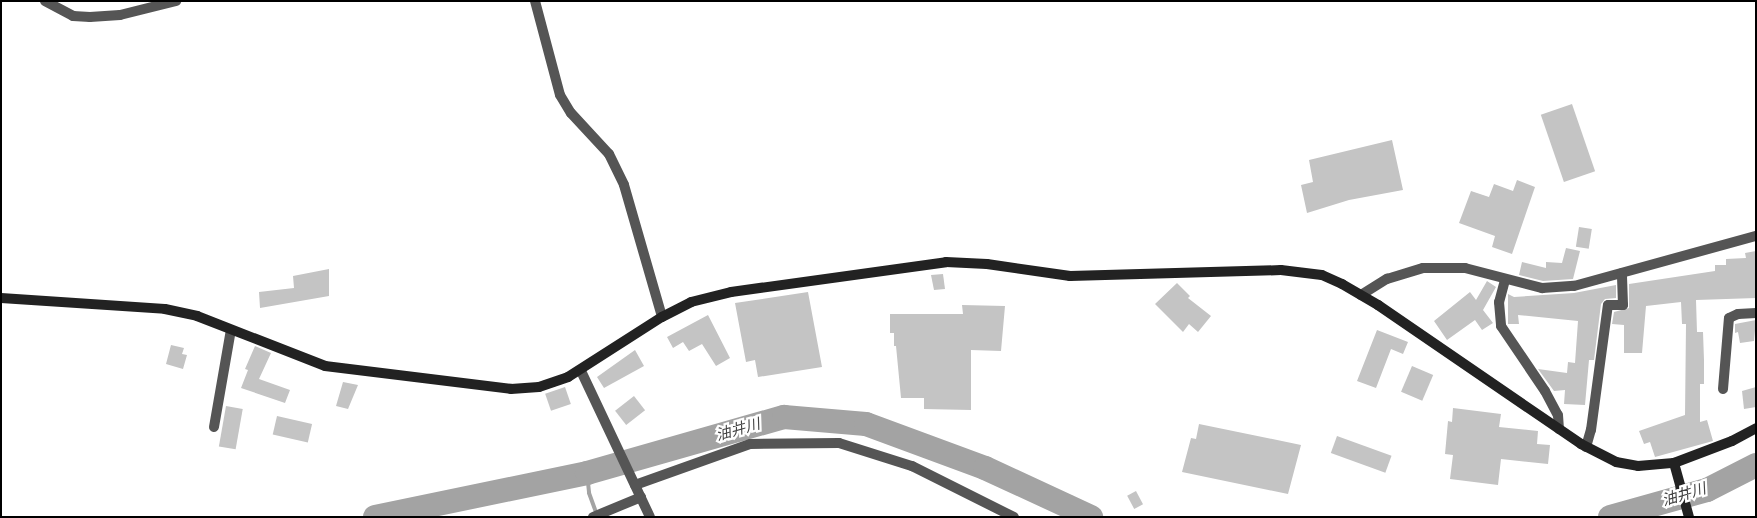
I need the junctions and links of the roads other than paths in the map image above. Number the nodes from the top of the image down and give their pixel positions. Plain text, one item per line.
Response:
1 (45, 1) edge
2 (176, 1) edge
3 (535, 1) edge
4 (1756, 236) edge
5 (1622, 273) junction
6 (1505, 280) junction
7 (1361, 295) junction
8 (1, 298) edge
9 (1756, 313) edge
10 (662, 317) junction
11 (231, 330) junction
12 (581, 371) junction
13 (1723, 388) dead end
14 (214, 427) dead end
15 (1756, 428) edge
16 (1559, 429) junction
17 (1586, 446) junction
18 (1674, 463) junction
19 (635, 485) junction
20 (641, 497) junction
21 (593, 517) edge
22 (650, 517) edge
23 (1014, 517) edge
24 (1689, 517) edge

1 - 2 street
3 - 10 street
4 - 5 street
5 - 6 street
5 - 17 street
6 - 7 street
6 - 16 street
7 - 10 street
7 - 16 street
8 - 11 street
9 - 13 street
10 - 12 street
11 - 12 street
11 - 14 street
12 - 19 street
15 - 18 street
16 - 17 street
17 - 18 street
18 - 24 street
19 - 20 street
19 - 23 street
20 - 21 street
20 - 22 street

